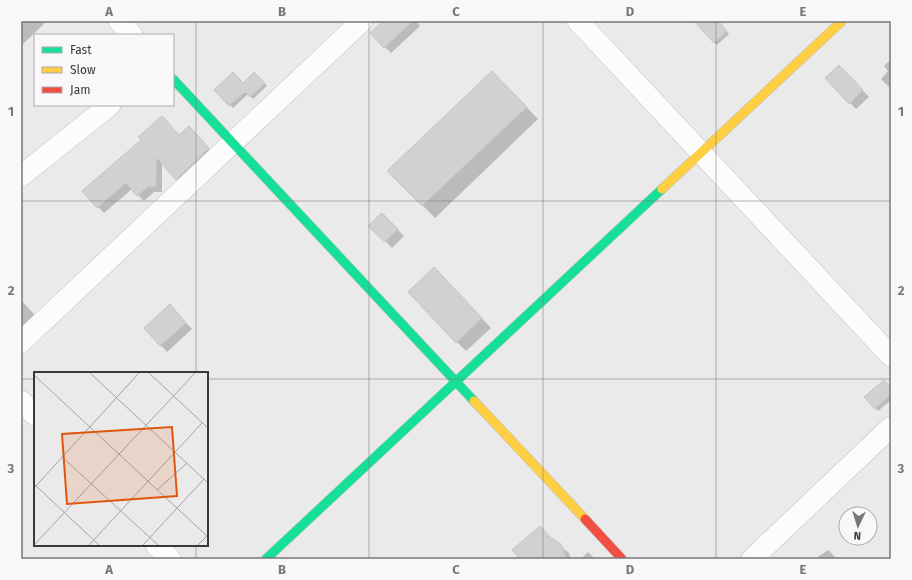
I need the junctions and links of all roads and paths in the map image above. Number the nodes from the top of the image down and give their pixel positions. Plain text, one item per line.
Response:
1 (119, 21) edge
2 (362, 21) edge
3 (578, 21) edge
4 (842, 21) edge
5 (131, 34) edge
6 (174, 80) edge
7 (109, 106) edge
8 (232, 143) junction
9 (701, 153) junction
10 (21, 176) edge
11 (21, 342) edge
12 (891, 356) edge
13 (456, 382) junction
14 (21, 400) edge
15 (34, 414) edge
16 (891, 427) edge
17 (157, 546) edge
18 (170, 559) edge
19 (266, 559) edge
20 (622, 559) edge
21 (752, 559) edge

1 - 5 street
2 - 8 street
3 - 9 street
4 - 9 street
6 - 8 street
7 - 10 street
8 - 11 street
8 - 13 street
9 - 12 street
9 - 13 street
13 - 19 street
13 - 20 street
14 - 15 street
16 - 21 street
17 - 18 street

